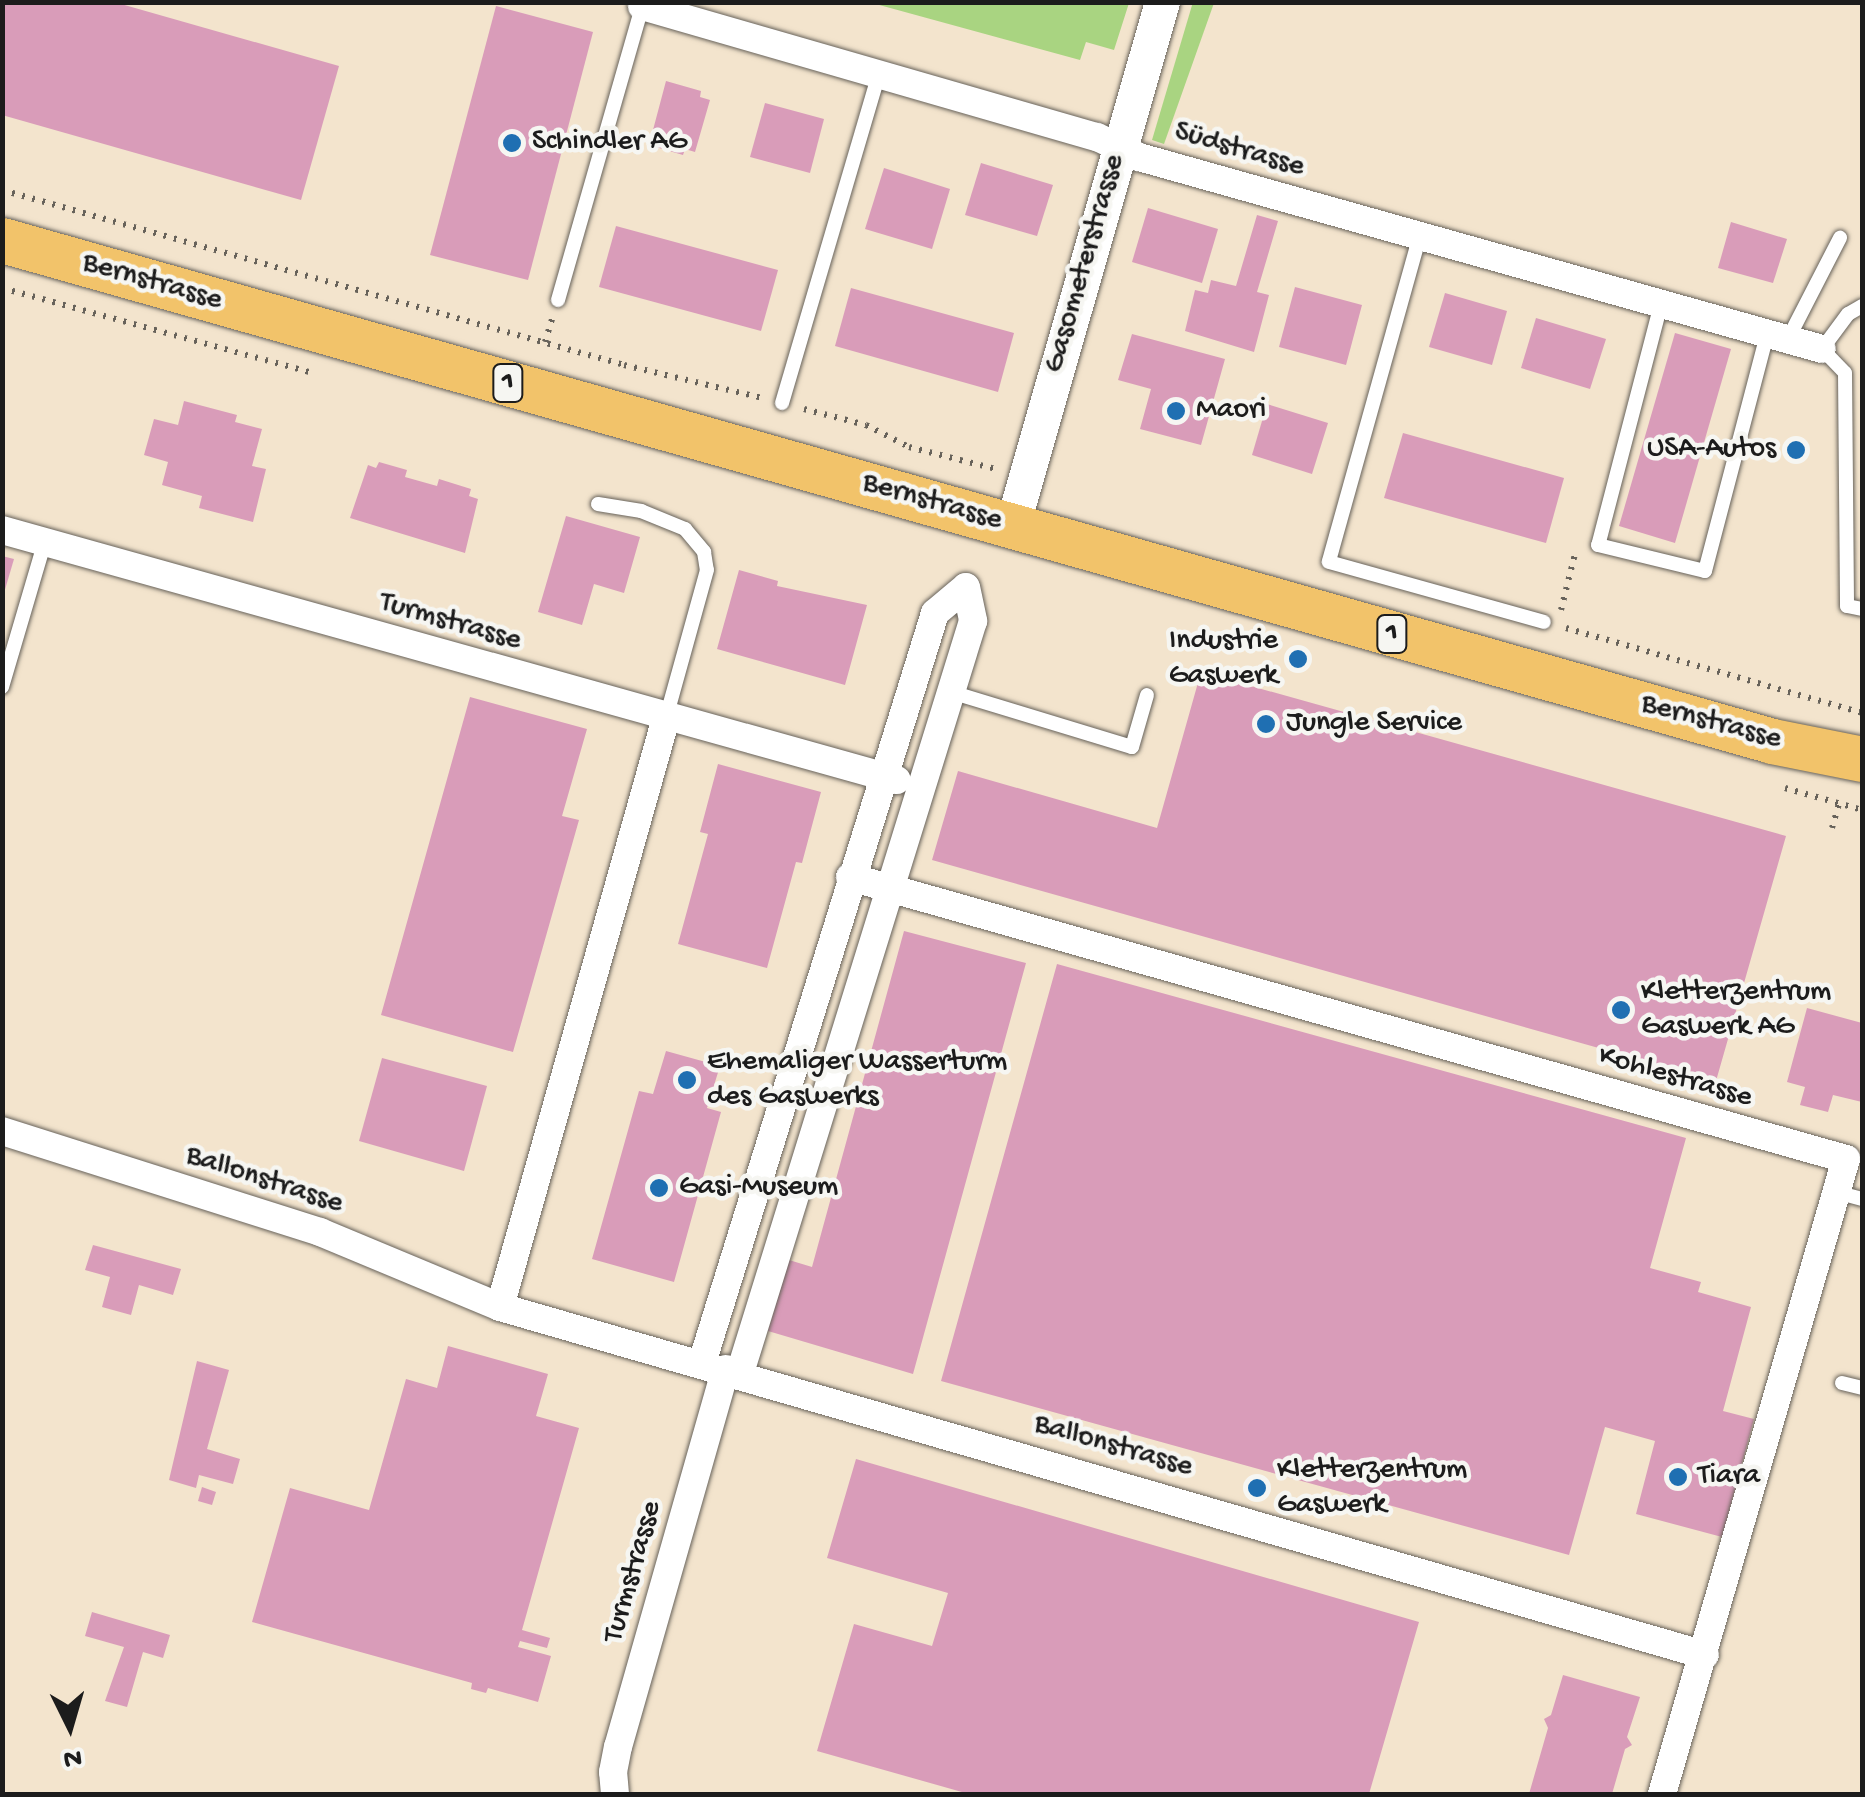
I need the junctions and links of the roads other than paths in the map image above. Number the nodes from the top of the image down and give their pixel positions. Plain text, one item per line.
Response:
1 (1162, 2) edge
2 (642, 4) edge
3 (878, 76) junction
4 (1119, 147) junction
5 (1420, 235) junction
6 (1840, 238) dead end
7 (2, 240) edge
8 (558, 300) dead end
9 (1661, 304) junction
10 (1862, 306) edge
11 (1778, 337) junction
12 (1822, 350) junction
13 (782, 403) road end
14 (598, 504) dead end
15 (1012, 526) junction
16 (2, 530) edge
17 (45, 542) junction
18 (1862, 610) edge
19 (1551, 624) road end
20 (2, 687) edge
21 (951, 692) junction
22 (1147, 694) dead end
23 (666, 718) junction
24 (1772, 741) junction
25 (1862, 759) edge
26 (1862, 770) edge
27 (881, 776) junction
28 (921, 786) junction
29 (850, 877) junction
30 (888, 889) junction
31 (2, 1131) edge
32 (1849, 1196) edge
33 (500, 1307) junction
34 (723, 1368) junction
35 (1842, 1383) dead end
36 (1862, 1388) edge
37 (1705, 1655) junction
38 (615, 1794) edge
39 (1662, 1794) edge

1 - 4 street, Gasometerstrasse
2 - 3 street, Südstrasse
2 - 8 lane
3 - 4 street, Südstrasse
3 - 13 lane
4 - 5 street, Südstrasse
4 - 15 street, Gasometerstrasse
5 - 9 street, Südstrasse
5 - 19 lane
6 - 11 lane
7 - 15 main road, Bernstrasse / 1
9 - 11 street, Südstrasse
9 - 11 lane
10 - 12 lane
11 - 12 street, Südstrasse
12 - 18 lane
14 - 23 lane
15 - 24 main road, Bernstrasse / 1
16 - 17 street, Turmstrasse
17 - 20 lane
17 - 23 street, Turmstrasse
21 - 22 lane
21 - 27 street, Turmstrasse
21 - 28 street, Turmstrasse
23 - 27 street, Turmstrasse
23 - 33 street
24 - 25 main road, Bernstrasse / 1
24 - 26 street
27 - 28 street, Turmstrasse
27 - 29 street, Turmstrasse
28 - 30 street, Turmstrasse
29 - 30 street, Kohlestrasse
29 - 34 street, Turmstrasse
30 - 32 street, Kohlestrasse
30 - 34 street, Turmstrasse
31 - 33 street, Ballonstrasse
32 - 37 street, Kohlestrasse
33 - 34 street, Ballonstrasse
34 - 37 street, Ballonstrasse
34 - 38 street, Turmstrasse
35 - 36 lane
37 - 39 street, Kohlestrasse

